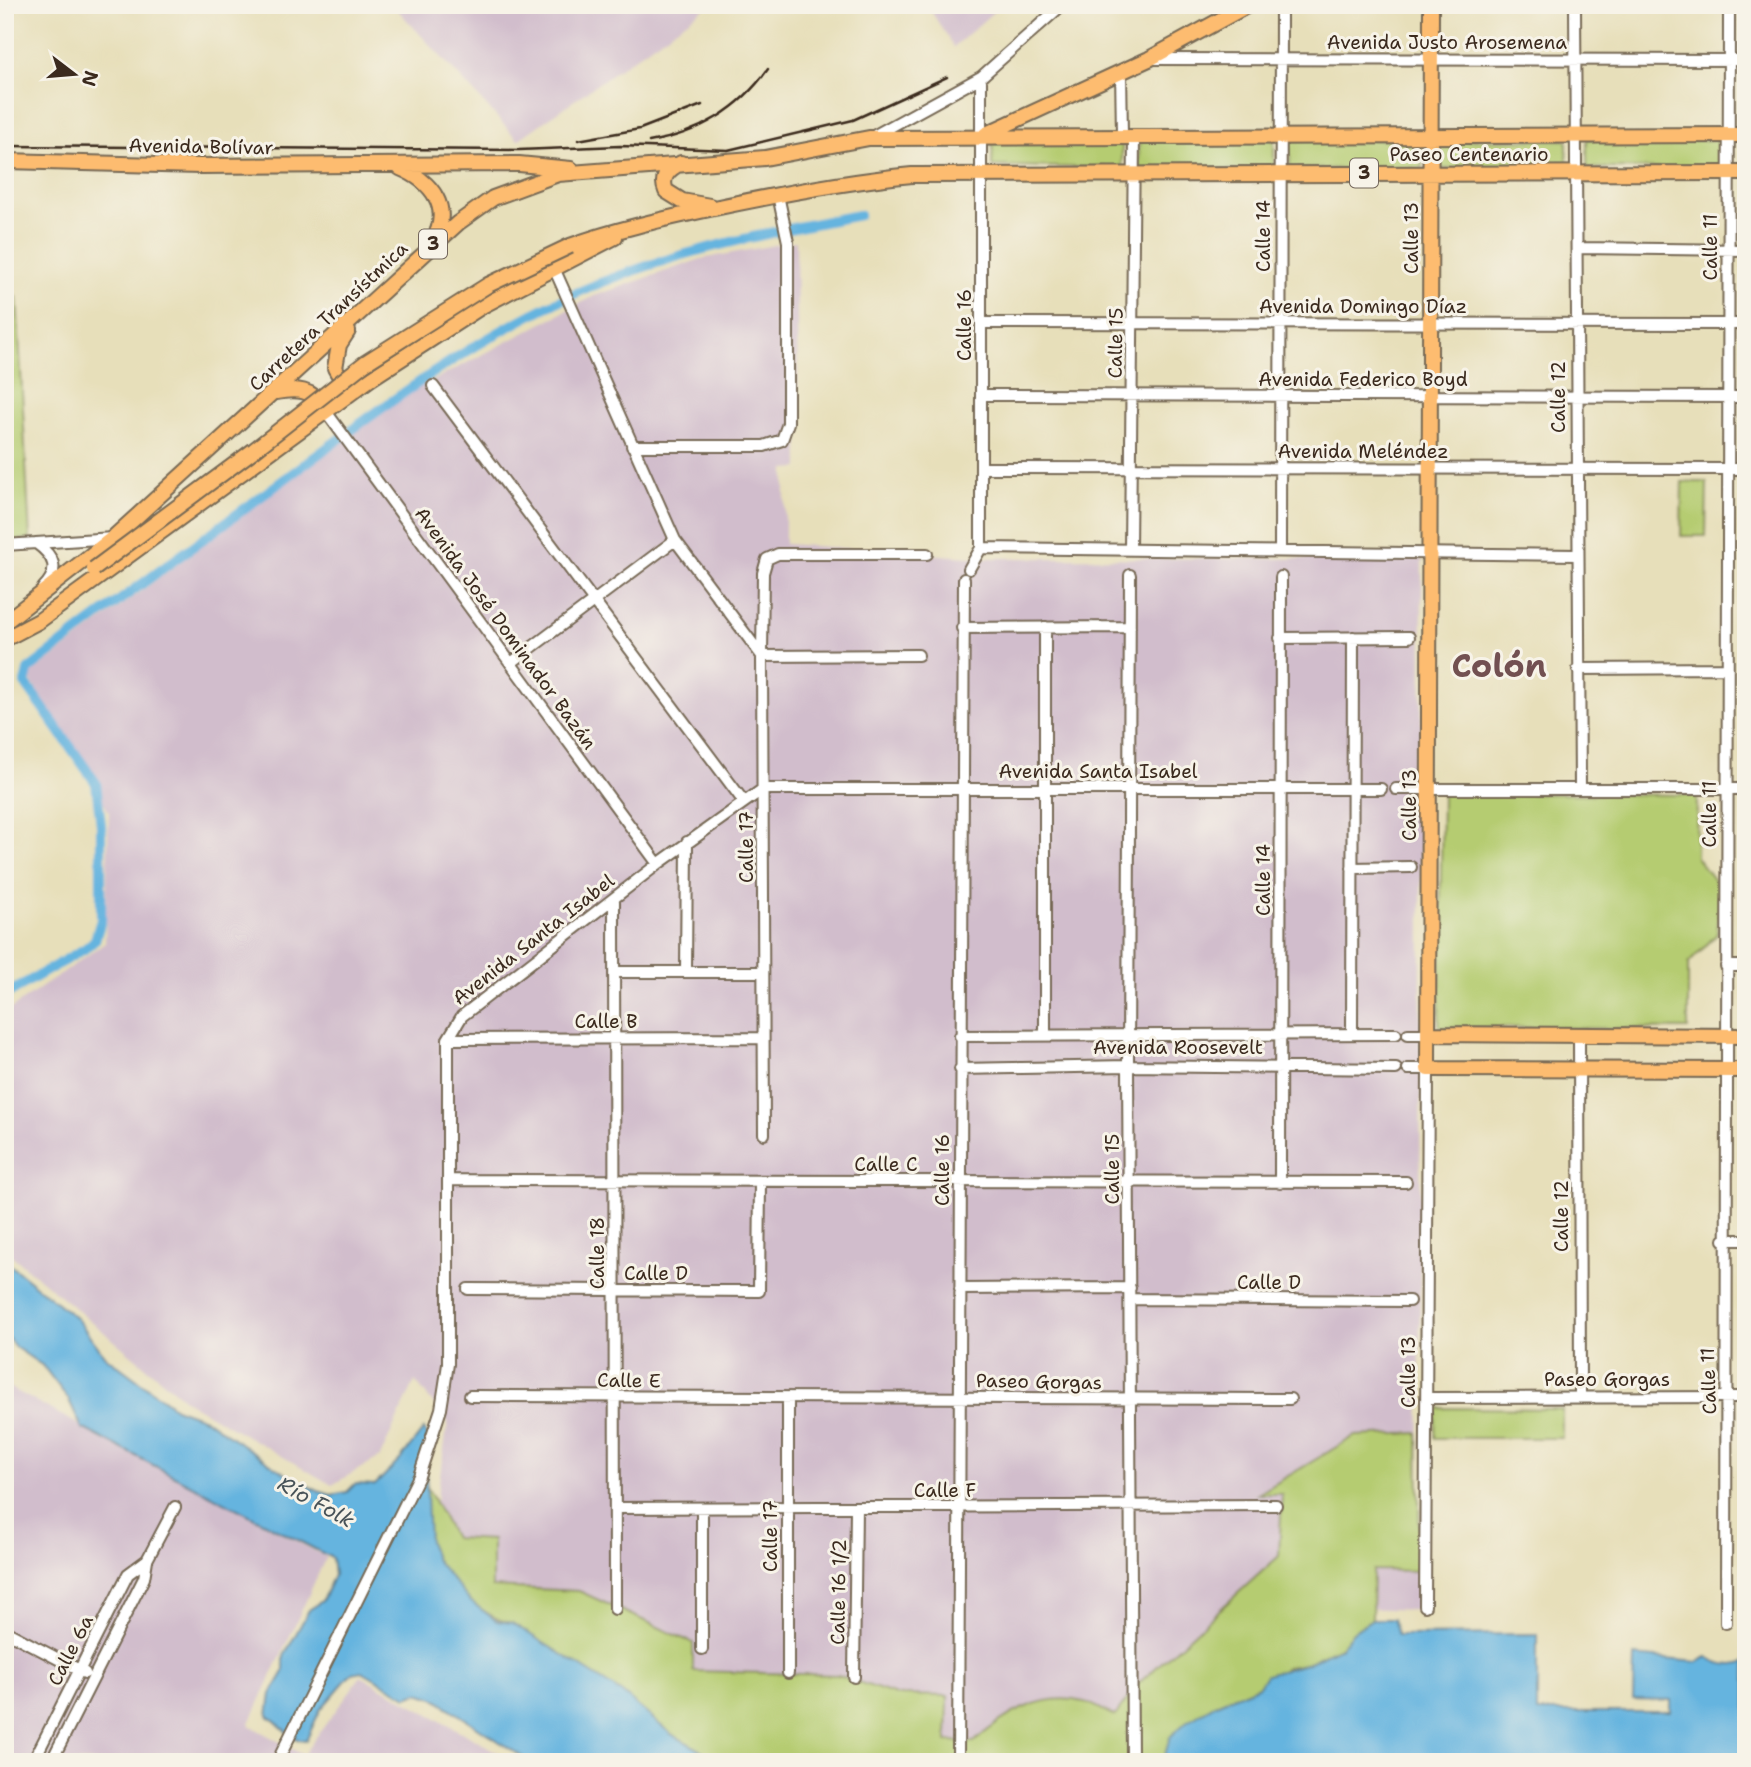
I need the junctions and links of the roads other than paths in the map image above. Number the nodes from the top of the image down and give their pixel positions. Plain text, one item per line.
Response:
1 (1062, 5) edge
2 (1248, 5) edge
3 (1281, 5) edge
4 (1431, 5) edge
5 (1575, 5) edge
6 (1729, 5) edge
7 (1149, 59) junction
8 (1431, 59) junction
9 (1281, 60) junction
10 (1575, 60) junction
11 (1728, 60) junction
12 (1746, 60) edge
13 (1121, 71) junction
14 (981, 77) junction
15 (1128, 135) junction
16 (1280, 135) junction
17 (1430, 135) junction
18 (1576, 135) junction
19 (1728, 135) junction
20 (1746, 135) edge
21 (982, 136) junction
22 (869, 138) junction
23 (5, 161) edge
24 (683, 162) junction
25 (396, 166) junction
26 (579, 170) junction
27 (982, 173) junction
28 (1133, 173) junction
29 (1281, 173) junction
30 (1430, 173) junction
31 (1576, 173) junction
32 (1728, 173) junction
33 (1746, 173) edge
34 (778, 195) junction
35 (721, 207) junction
36 (641, 224) junction
37 (1577, 248) junction
38 (426, 250) junction
39 (1728, 250) junction
40 (1746, 250) edge
41 (557, 275) junction
42 (356, 318) junction
43 (981, 323) junction
44 (1133, 323) junction
45 (1281, 324) junction
46 (1430, 324) junction
47 (1576, 324) junction
48 (1728, 324) junction
49 (1746, 324) edge
50 (370, 379) junction
51 (433, 386) dead end
52 (274, 392) junction
53 (981, 395) junction
54 (1132, 396) junction
55 (1280, 396) junction
56 (1429, 396) junction
57 (1576, 397) junction
58 (1727, 397) junction
59 (1746, 397) edge
60 (327, 412) junction
61 (632, 446) junction
62 (981, 468) junction
63 (1130, 468) junction
64 (1280, 468) junction
65 (1430, 468) junction
66 (1576, 469) junction
67 (1727, 469) junction
68 (1746, 469) edge
69 (113, 538) junction
70 (675, 540) junction
71 (36, 543) junction
72 (5, 545) edge
73 (981, 548) junction
74 (1130, 550) junction
75 (1280, 551) junction
76 (1429, 553) junction
77 (927, 554) dead end
78 (1576, 555) junction
79 (1130, 575) dead end
80 (1280, 577) dead end
81 (34, 598) junction
82 (594, 601) junction
83 (5, 622) edge
84 (1045, 627) junction
85 (1130, 627) junction
86 (962, 628) junction
87 (1353, 637) junction
88 (1409, 637) dead end
89 (5, 638) edge
90 (1280, 638) junction
91 (918, 655) dead end
92 (762, 656) junction
93 (510, 663) junction
94 (1726, 668) junction
95 (1578, 669) junction
96 (763, 789) junction
97 (961, 789) junction
98 (1045, 789) junction
99 (1130, 789) junction
100 (1280, 789) junction
101 (1352, 789) junction
102 (1381, 789) dead end
103 (1396, 789) dead end
104 (1429, 789) junction
105 (1580, 789) junction
106 (1726, 789) junction
107 (1746, 789) edge
108 (744, 802) junction
109 (687, 842) junction
110 (658, 863) junction
111 (1411, 867) dead end
112 (1352, 868) junction
113 (614, 898) junction
114 (1726, 966) junction
115 (1746, 966) edge
116 (614, 972) junction
117 (686, 972) junction
118 (763, 972) junction
119 (1280, 1032) junction
120 (1130, 1033) junction
121 (1352, 1033) junction
122 (1428, 1034) junction
123 (1045, 1035) junction
124 (1579, 1035) junction
125 (960, 1036) junction
126 (1725, 1036) junction
127 (1746, 1036) edge
128 (614, 1038) junction
129 (763, 1038) junction
130 (448, 1039) junction
131 (1128, 1066) junction
132 (1279, 1066) junction
133 (960, 1069) junction
134 (1428, 1069) junction
135 (1579, 1070) junction
136 (1725, 1070) junction
137 (1746, 1070) edge
138 (764, 1134) dead end
139 (449, 1180) junction
140 (614, 1180) junction
141 (760, 1181) junction
142 (960, 1182) junction
143 (1130, 1182) junction
144 (1417, 1182) junction
145 (1280, 1183) junction
146 (1724, 1240) junction
147 (1746, 1240) edge
148 (468, 1289) dead end
149 (960, 1289) junction
150 (614, 1290) junction
151 (1130, 1293) junction
152 (1418, 1301) junction
153 (470, 1396) dead end
154 (1580, 1396) junction
155 (1727, 1396) junction
156 (614, 1397) junction
157 (959, 1397) junction
158 (1746, 1397) edge
159 (1427, 1398) junction
160 (788, 1399) junction
161 (1130, 1399) junction
162 (1290, 1399) dead end
163 (788, 1505) junction
164 (1276, 1505) dead end
165 (1130, 1506) junction
166 (175, 1507) dead end
167 (959, 1507) junction
168 (615, 1508) junction
169 (702, 1508) junction
170 (856, 1508) junction
171 (147, 1560) junction
172 (1425, 1606) dead end
173 (615, 1609) dead end
174 (1726, 1623) dead end
175 (5, 1631) edge
176 (702, 1649) dead end
177 (80, 1670) junction
178 (788, 1673) dead end
179 (94, 1677) junction
180 (854, 1677) dead end
181 (33, 1762) edge
182 (51, 1762) edge
183 (277, 1762) edge
184 (958, 1762) edge
185 (1132, 1762) edge

1 - 14 street
2 - 7 main road
3 - 9 street, Calle 14
4 - 8 main road, Calle 13
5 - 10 street, Calle 12
6 - 11 street, Calle 11
7 - 9 street, Avenida Justo Arosemena
7 - 13 main road
8 - 9 street, Avenida Justo Arosemena
8 - 10 street, Avenida Justo Arosemena
8 - 17 main road, Calle 13
9 - 16 street, Calle 14
10 - 11 street, Avenida Justo Arosemena
10 - 18 street, Calle 12
11 - 12 street, Avenida Justo Arosemena
11 - 19 street, Calle 11
13 - 15 street, Calle 15
13 - 21 main road
14 - 21 street, Calle 16
14 - 22 street
15 - 16 main road, Paseo Centenario / 3
15 - 21 main road, Paseo Centenario / 3
15 - 28 street, Calle 15
16 - 17 main road, Paseo Centenario / 3
16 - 29 street, Calle 14
17 - 18 main road, Paseo Centenario / 3
17 - 30 main road, Calle 13
18 - 19 main road, Paseo Centenario / 3
18 - 31 street, Calle 12
19 - 20 main road, Paseo Centenario / 3
19 - 32 street, Calle 11
21 - 22 main road, Carretera Transístmica / 3
21 - 27 street, Calle 16
22 - 24 main road, Carretera Transístmica / 3
23 - 25 main road, Avenida Bolívar
24 - 26 main road, Carretera Transístmica / 3
24 - 35 main road
25 - 26 main road, Avenida Bolívar
25 - 38 main road, Avenida Bolívar
26 - 38 main road, Carretera Transístmica / 3
27 - 28 main road, Paseo Centenario / 3
27 - 34 main road, 3
27 - 43 street, Calle 16
28 - 29 main road, Paseo Centenario / 3
28 - 44 street, Calle 15
29 - 30 main road, Paseo Centenario / 3
29 - 45 street, Calle 14
30 - 31 main road, Paseo Centenario / 3
30 - 46 main road, Calle 13
31 - 32 main road, Paseo Centenario / 3
31 - 37 street, Calle 12
32 - 33 main road, Paseo Centenario / 3
32 - 39 street, Calle 11
34 - 35 main road, 3
34 - 61 street
35 - 36 main road, 3
36 - 41 main road
36 - 89 main road, 3, bridge
37 - 39 street
37 - 47 street, Calle 12
38 - 42 main road, Carretera Transístmica / 3
39 - 40 street
39 - 48 street, Calle 11
41 - 50 main road
41 - 61 street
42 - 50 main road
42 - 52 main road, Carretera Transístmica / 3
43 - 44 street, Avenida Domingo Díaz
43 - 53 street, Calle 16
44 - 45 street, Avenida Domingo Díaz
44 - 54 street, Calle 15
45 - 46 street, Avenida Domingo Díaz
45 - 55 street, Calle 14
46 - 47 street, Avenida Domingo Díaz
46 - 56 main road, Calle 13
47 - 48 street, Avenida Domingo Díaz
47 - 57 street, Calle 12
48 - 49 street, Avenida Domingo Díaz
48 - 58 street, Calle 11
50 - 60 main road
51 - 82 street
52 - 60 main road
52 - 69 main road, Carretera Transístmica / 3
53 - 54 street, Avenida Federico Boyd
53 - 62 street, Calle 16
54 - 55 street, Avenida Federico Boyd
54 - 63 street, Calle 15
55 - 56 street, Avenida Federico Boyd
55 - 64 street, Calle 14
56 - 57 street, Avenida Federico Boyd
56 - 65 main road, Calle 13
57 - 58 street, Avenida Federico Boyd
57 - 66 street, Calle 12
58 - 59 street, Avenida Federico Boyd
58 - 67 street, Calle 11
60 - 89 main road
60 - 93 street, Avenida José Dominador Bazán
61 - 70 street
62 - 63 street, Avenida Meléndez
62 - 73 street, Calle 16
63 - 64 street, Avenida Meléndez
63 - 74 street, Calle 15
64 - 65 street, Avenida Meléndez
64 - 75 street, Calle 14
65 - 66 street, Avenida Meléndez
65 - 76 main road, Calle 13
66 - 67 street, Avenida Meléndez
66 - 78 street, Calle 12
67 - 68 street, Avenida Meléndez
67 - 94 street, Calle 11
69 - 71 street
69 - 81 main road, Carretera Transístmica / 3
70 - 82 street
70 - 92 street
71 - 72 street
71 - 81 street
73 - 74 street
73 - 86 street, Calle 16
74 - 75 street
75 - 76 street
76 - 78 street
76 - 104 main road, Calle 13
77 - 92 street, Calle 17
78 - 95 street, Calle 12
79 - 85 street, Calle 15
80 - 90 street, Calle 14
81 - 83 main road, Carretera Transístmica / 3
82 - 93 street
82 - 108 street
84 - 85 street
84 - 86 street
84 - 98 street
85 - 99 street, Calle 15
86 - 97 street, Calle 16
87 - 88 street
87 - 90 street
87 - 101 street
90 - 100 street, Calle 14
91 - 92 street
92 - 96 street, Calle 17
93 - 110 street, Avenida José Dominador Bazán
94 - 95 street
94 - 106 street, Calle 11
95 - 105 street, Calle 12
96 - 97 street, Avenida Santa Isabel
96 - 108 street, Avenida Santa Isabel
96 - 118 street, Calle 17
97 - 98 street, Avenida Santa Isabel
97 - 125 street, Calle 16
98 - 99 street, Avenida Santa Isabel
98 - 123 street
99 - 100 street, Avenida Santa Isabel
99 - 120 street, Calle 15
100 - 101 street, Avenida Santa Isabel
100 - 119 street, Calle 14
101 - 102 street, Avenida Santa Isabel
101 - 112 street
103 - 104 street
104 - 105 street
104 - 122 main road, Calle 13
105 - 106 street
106 - 107 street
106 - 114 street, Calle 11
108 - 109 street, Avenida Santa Isabel
109 - 110 street, Avenida Santa Isabel
109 - 117 street
110 - 113 street, Avenida Santa Isabel
111 - 112 street
112 - 121 street
113 - 116 street, Calle 18
113 - 130 street, Avenida Santa Isabel
114 - 115 street
114 - 126 street, Calle 11
116 - 117 street
116 - 128 street, Calle 18
117 - 118 street
118 - 129 street, Calle 17
119 - 120 street, Avenida Roosevelt
119 - 121 street, Avenida Roosevelt
119 - 132 street, Calle 14
120 - 123 street, Avenida Roosevelt
120 - 131 street, Calle 15
121 - 122 street, Avenida Roosevelt
122 - 124 main road, Avenida Roosevelt
122 - 134 main road, Calle 13
123 - 125 street, Avenida Roosevelt
124 - 126 main road, Avenida Roosevelt
124 - 135 street, Calle 12
125 - 133 street, Calle 16
126 - 127 main road, Avenida Roosevelt
126 - 136 street, Calle 11
128 - 129 street, Calle B
128 - 130 street, Calle B
128 - 140 street, Calle 18
129 - 138 street, Calle 17
130 - 139 street
131 - 132 street, Avenida Roosevelt
131 - 133 street, Avenida Roosevelt
131 - 143 street, Calle 15
132 - 134 street, Avenida Roosevelt
132 - 145 street, Calle 14
133 - 142 street, Calle 16
134 - 135 main road, Avenida Roosevelt
134 - 144 street, Calle 13
135 - 136 main road, Avenida Roosevelt
135 - 154 street, Calle 12
136 - 137 main road, Avenida Roosevelt
136 - 146 street, Calle 11
139 - 140 street, Calle C
139 - 183 street
140 - 141 street, Calle C
140 - 150 street, Calle 18
141 - 142 street, Calle C
141 - 150 street, Calle D
142 - 143 street, Calle C
142 - 149 street, Calle 16
143 - 145 street, Calle C
143 - 151 street, Calle 15
144 - 145 street, Calle C
144 - 152 street, Calle 13
146 - 147 street
146 - 155 street, Calle 11
148 - 150 street, Calle D
149 - 151 street, Calle D
149 - 157 street, Calle 16
150 - 156 street, Calle 18
151 - 152 street, Calle D
151 - 161 street, Calle 15
152 - 159 street, Calle 13
153 - 156 street, Calle E
154 - 155 street, Paseo Gorgas
154 - 159 street, Paseo Gorgas
155 - 158 street, Paseo Gorgas
155 - 174 street, Calle 11
156 - 160 street, Calle E
156 - 168 street, Calle 18
157 - 160 street, Paseo Gorgas
157 - 161 street, Paseo Gorgas
157 - 167 street, Calle 16
159 - 172 street, Calle 13
160 - 163 street, Calle 17
161 - 162 street, Paseo Gorgas
161 - 165 street, Calle 15
163 - 169 street, Calle F
163 - 170 street, Calle F
163 - 178 street, Calle 17
164 - 165 street, Calle F
165 - 167 street, Calle F
165 - 185 street, Calle 15
166 - 171 street, Calle 6a
167 - 170 street, Calle F
167 - 184 street, Calle 16
168 - 169 street, Calle F
168 - 173 street, Calle 18
169 - 176 street
170 - 180 street, Calle 16 1/2
171 - 177 street, Calle 6a
171 - 179 street, Calle 6a
175 - 177 street
177 - 179 street
177 - 181 street, Calle 6a
179 - 182 street, Calle 6a

